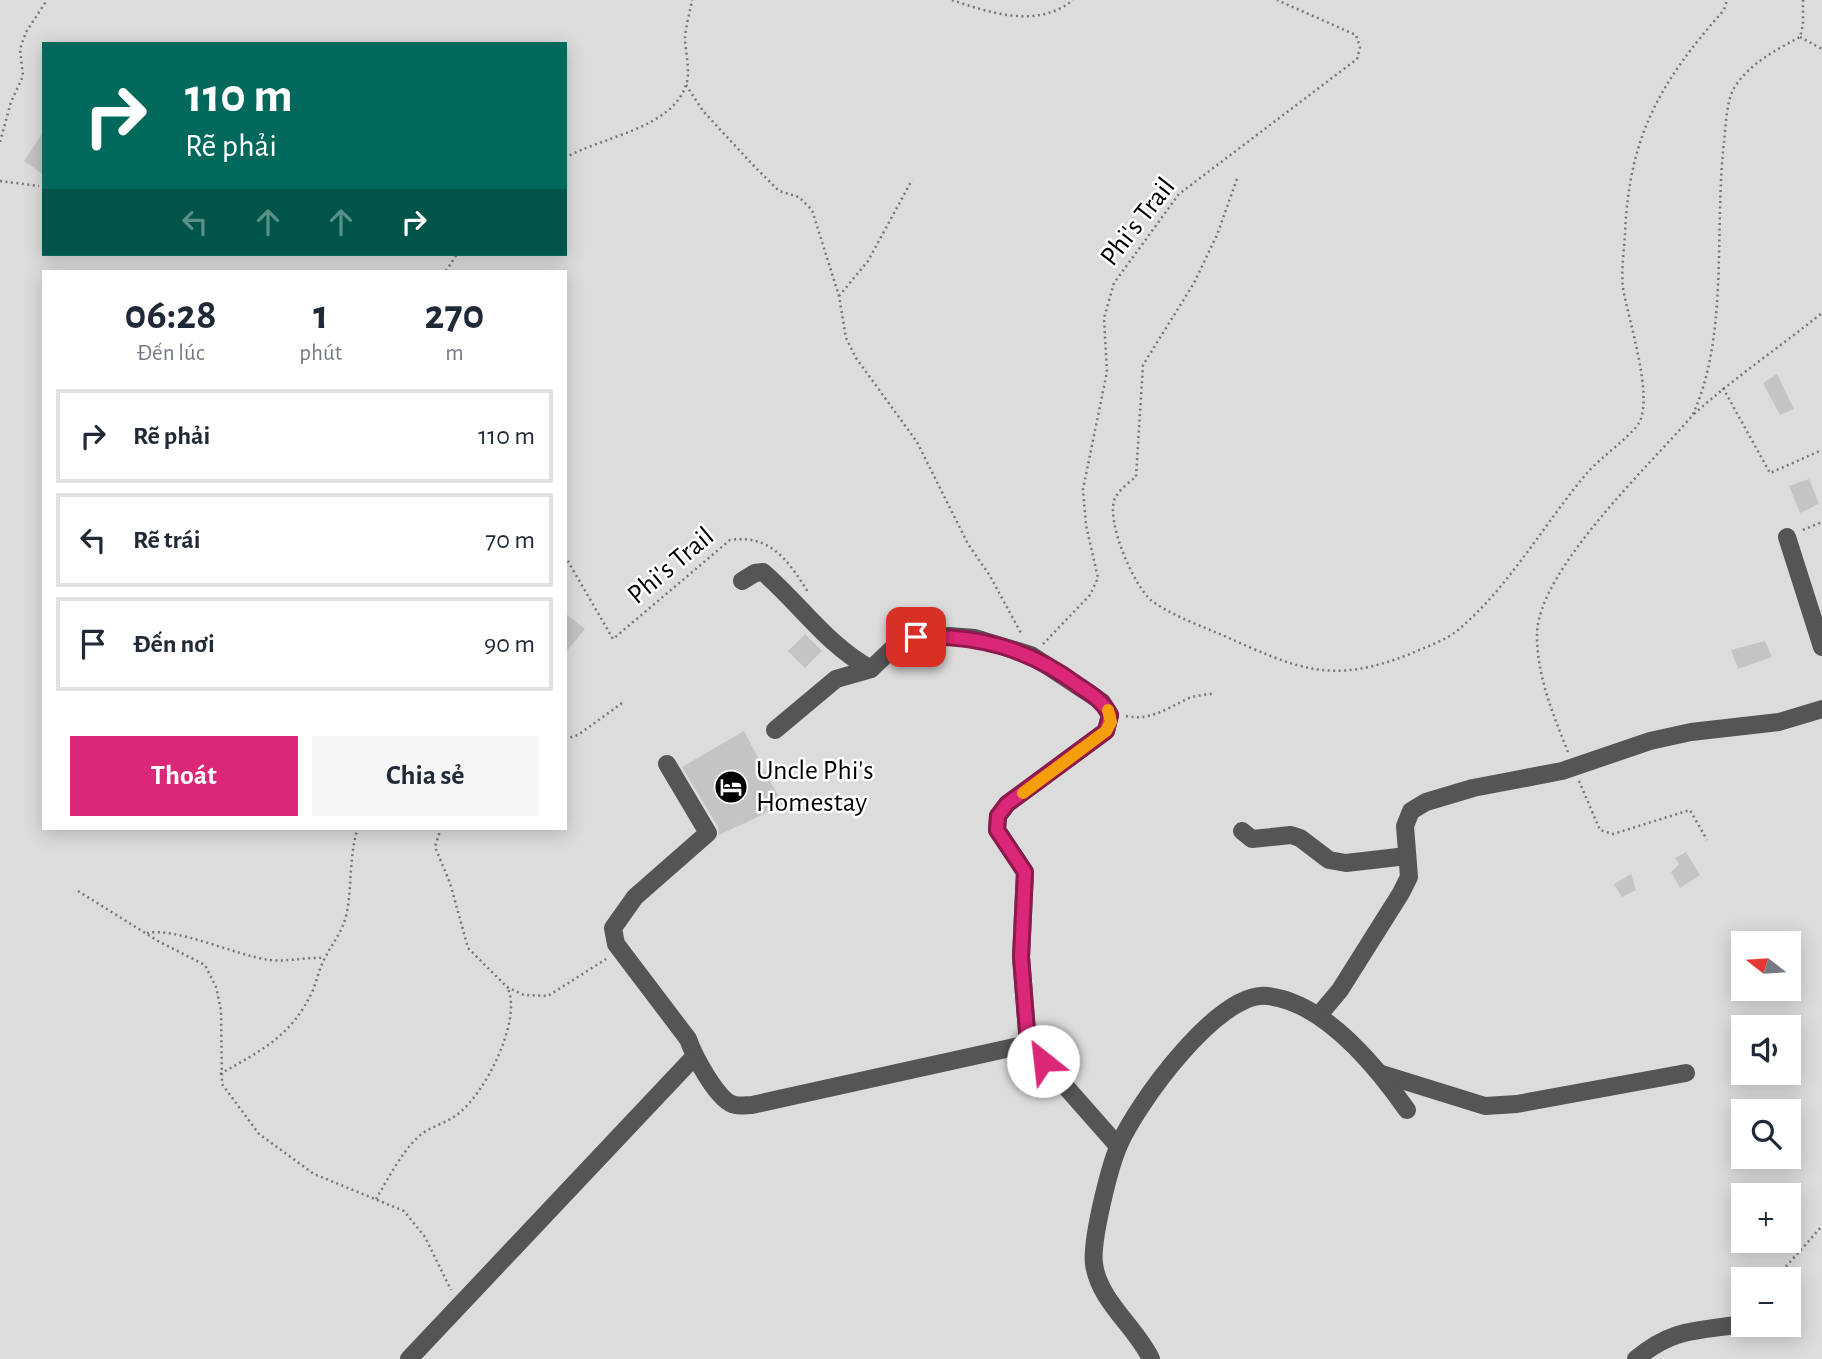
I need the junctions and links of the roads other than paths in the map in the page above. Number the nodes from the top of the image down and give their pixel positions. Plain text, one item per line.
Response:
1 (1787, 537) road end
2 (742, 581) dead end
3 (1822, 647) edge
4 (871, 669) junction
5 (1822, 709) edge
6 (775, 730) dead end
7 (667, 764) dead end
8 (1242, 831) dead end
9 (1407, 856) junction
10 (1319, 1016) junction
11 (1028, 1044) junction
12 (694, 1057) junction
13 (1686, 1073) dead end
14 (1382, 1074) junction
15 (1407, 1110) dead end
16 (1118, 1146) junction
17 (1731, 1326) edge
18 (409, 1359) edge
19 (1152, 1359) edge
20 (1636, 1359) edge

1 - 3 street
2 - 4 street
4 - 6 street
4 - 11 street
5 - 9 street
7 - 12 street
8 - 9 street
9 - 10 street
10 - 14 street
10 - 16 street
11 - 12 street
11 - 16 street
12 - 18 street
13 - 14 street
14 - 15 street
16 - 19 street
17 - 20 street

